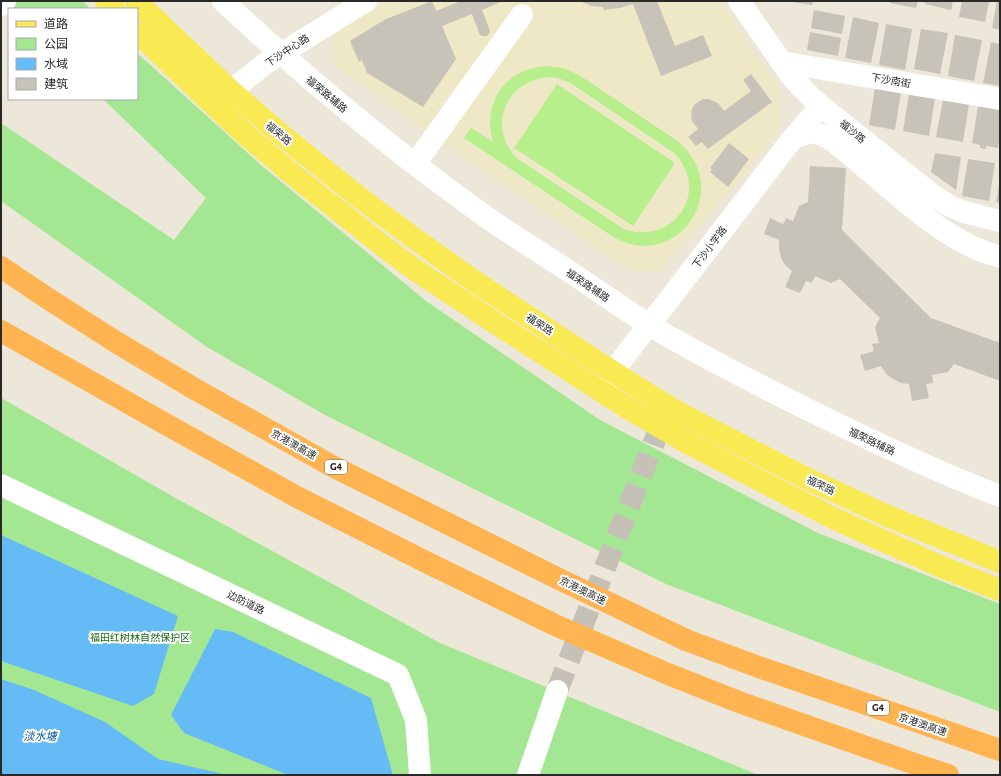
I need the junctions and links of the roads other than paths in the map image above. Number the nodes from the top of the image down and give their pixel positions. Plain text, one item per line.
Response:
1 (5, 1) edge
2 (136, 1) edge
3 (223, 1) edge
4 (366, 1) edge
5 (739, 1) edge
6 (1, 5) edge
7 (522, 15) dead end
8 (138, 33) edge
9 (280, 54) junction
10 (781, 62) junction
11 (232, 92) junction
12 (1000, 99) edge
13 (821, 106) junction
14 (216, 108) junction
15 (793, 138) junction
16 (415, 164) junction
17 (1000, 221) edge
18 (1000, 257) edge
19 (1, 262) edge
20 (1, 267) edge
21 (47, 298) junction
22 (649, 325) junction
23 (1, 331) edge
24 (613, 372) junction
25 (601, 391) junction
26 (1, 485) edge
27 (1000, 496) edge
28 (1000, 562) edge
29 (1000, 590) edge
30 (557, 691) tunnel mouth
31 (1000, 750) edge
32 (420, 775) edge
33 (528, 775) edge
34 (948, 775) edge

1 - 6 street
2 - 11 main road, 福荣路
3 - 9 street, 福荣路辅路
4 - 9 street, 下沙中心路
5 - 10 street, 福沙路
7 - 16 street
8 - 14 main road
9 - 11 street, 下沙中心路
9 - 16 street, 福荣路辅路
10 - 12 street, 下沙南街
10 - 13 street, 福沙路
11 - 14 street, 下沙中心路
11 - 24 main road, 福荣路
13 - 15 street, 下沙小学路
13 - 17 street, 福沙路
14 - 25 main road
15 - 18 street
15 - 22 street, 下沙小学路
16 - 22 street, 福荣路辅路
19 - 21 highway
20 - 21 highway, 京港澳高速 / G4
21 - 31 highway, 京港澳高速 / G4
22 - 24 street, 下沙小学路
22 - 27 street, 福荣路辅路
23 - 34 highway
24 - 25 street, 下沙小学路
24 - 28 main road, 福荣路
25 - 29 main road
26 - 32 street, 边防道路
30 - 33 street

